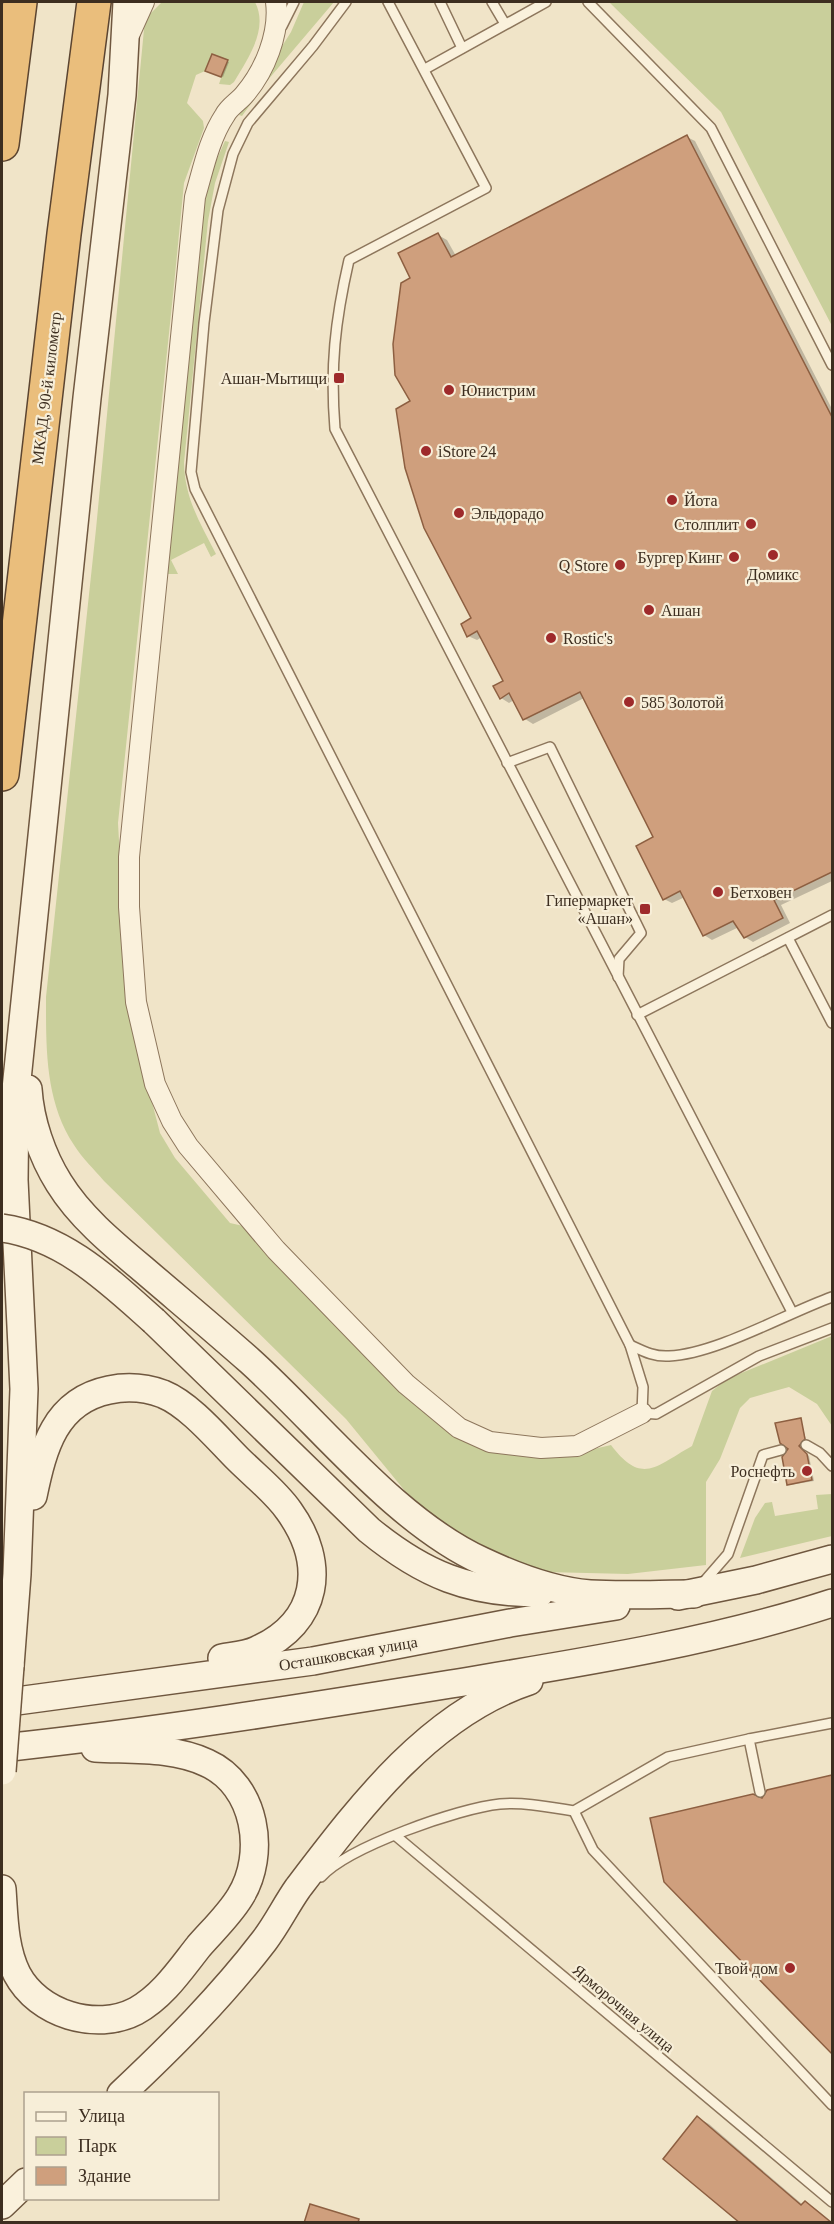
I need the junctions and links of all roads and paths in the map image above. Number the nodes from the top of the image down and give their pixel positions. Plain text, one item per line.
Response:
1 (20, 2) edge
2 (94, 2) edge
3 (127, 2) edge
4 (144, 2) edge
5 (276, 2) edge
6 (294, 2) edge
7 (346, 2) edge
8 (388, 2) edge
9 (440, 2) edge
10 (492, 2) edge
11 (546, 2) edge
12 (588, 2) edge
13 (504, 24) junction
14 (273, 44) junction
15 (125, 47) junction
16 (462, 48) junction
17 (425, 69) junction
18 (4, 118) edge
19 (2, 144) edge
20 (832, 365) edge
21 (507, 763) junction
22 (2, 774) edge
23 (832, 915) edge
24 (788, 938) junction
25 (618, 977) junction
26 (26, 1006) junction
27 (638, 1015) junction
28 (832, 1023) edge
29 (2, 1228) edge
30 (832, 1297) edge
31 (792, 1312) junction
32 (832, 1328) edge
33 (630, 1345) junction
34 (642, 1413) junction
35 (806, 1445) dead end
36 (781, 1450) dead end
37 (832, 1466) edge
38 (832, 1559) edge
39 (17, 1574) junction
40 (589, 1594) junction
41 (694, 1594) junction
42 (832, 1603) edge
43 (603, 1657) junction
44 (48, 1698) junction
45 (2, 1703) edge
46 (832, 1723) edge
47 (749, 1739) junction
48 (34, 1745) junction
49 (2, 1748) edge
50 (2, 1772) edge
51 (760, 1792) dead end
52 (574, 1811) junction
53 (396, 1836) junction
54 (2, 1889) edge
55 (266, 1939) junction
56 (123, 2092) edge
57 (832, 2105) edge
58 (24, 2184) edge
59 (832, 2202) edge
60 (2, 2205) edge

1 - 18 highway
2 - 22 highway, МКАД, 90-й километр
3 - 15 main road
4 - 15 street
5 - 14 street
6 - 14 lane
7 - 33 lane
8 - 17 lane
9 - 16 lane
10 - 13 lane
11 - 13 lane
12 - 20 lane
13 - 16 lane
14 - 34 street
15 - 26 main road
16 - 17 lane
17 - 21 lane
18 - 19 highway
21 - 25 lane
21 - 25 lane
23 - 24 lane
24 - 27 lane
24 - 28 lane
25 - 27 lane
26 - 39 main road
26 - 40 main road
27 - 31 lane
29 - 40 main road, bridge
30 - 31 lane
31 - 33 lane
32 - 34 lane
33 - 34 lane
35 - 37 lane
36 - 41 lane
38 - 41 main road
39 - 44 main road
39 - 50 main road, bridge
40 - 41 main road
41 - 44 main road, Осташковская улица
42 - 43 main road
43 - 48 main road
43 - 55 main road
44 - 45 main road, Осташковская улица
46 - 47 lane
47 - 51 lane
47 - 52 lane
48 - 49 main road
48 - 54 main road
52 - 53 lane
52 - 57 lane
53 - 55 lane
53 - 59 lane, Ярморочная улица
55 - 56 main road
58 - 60 main road

